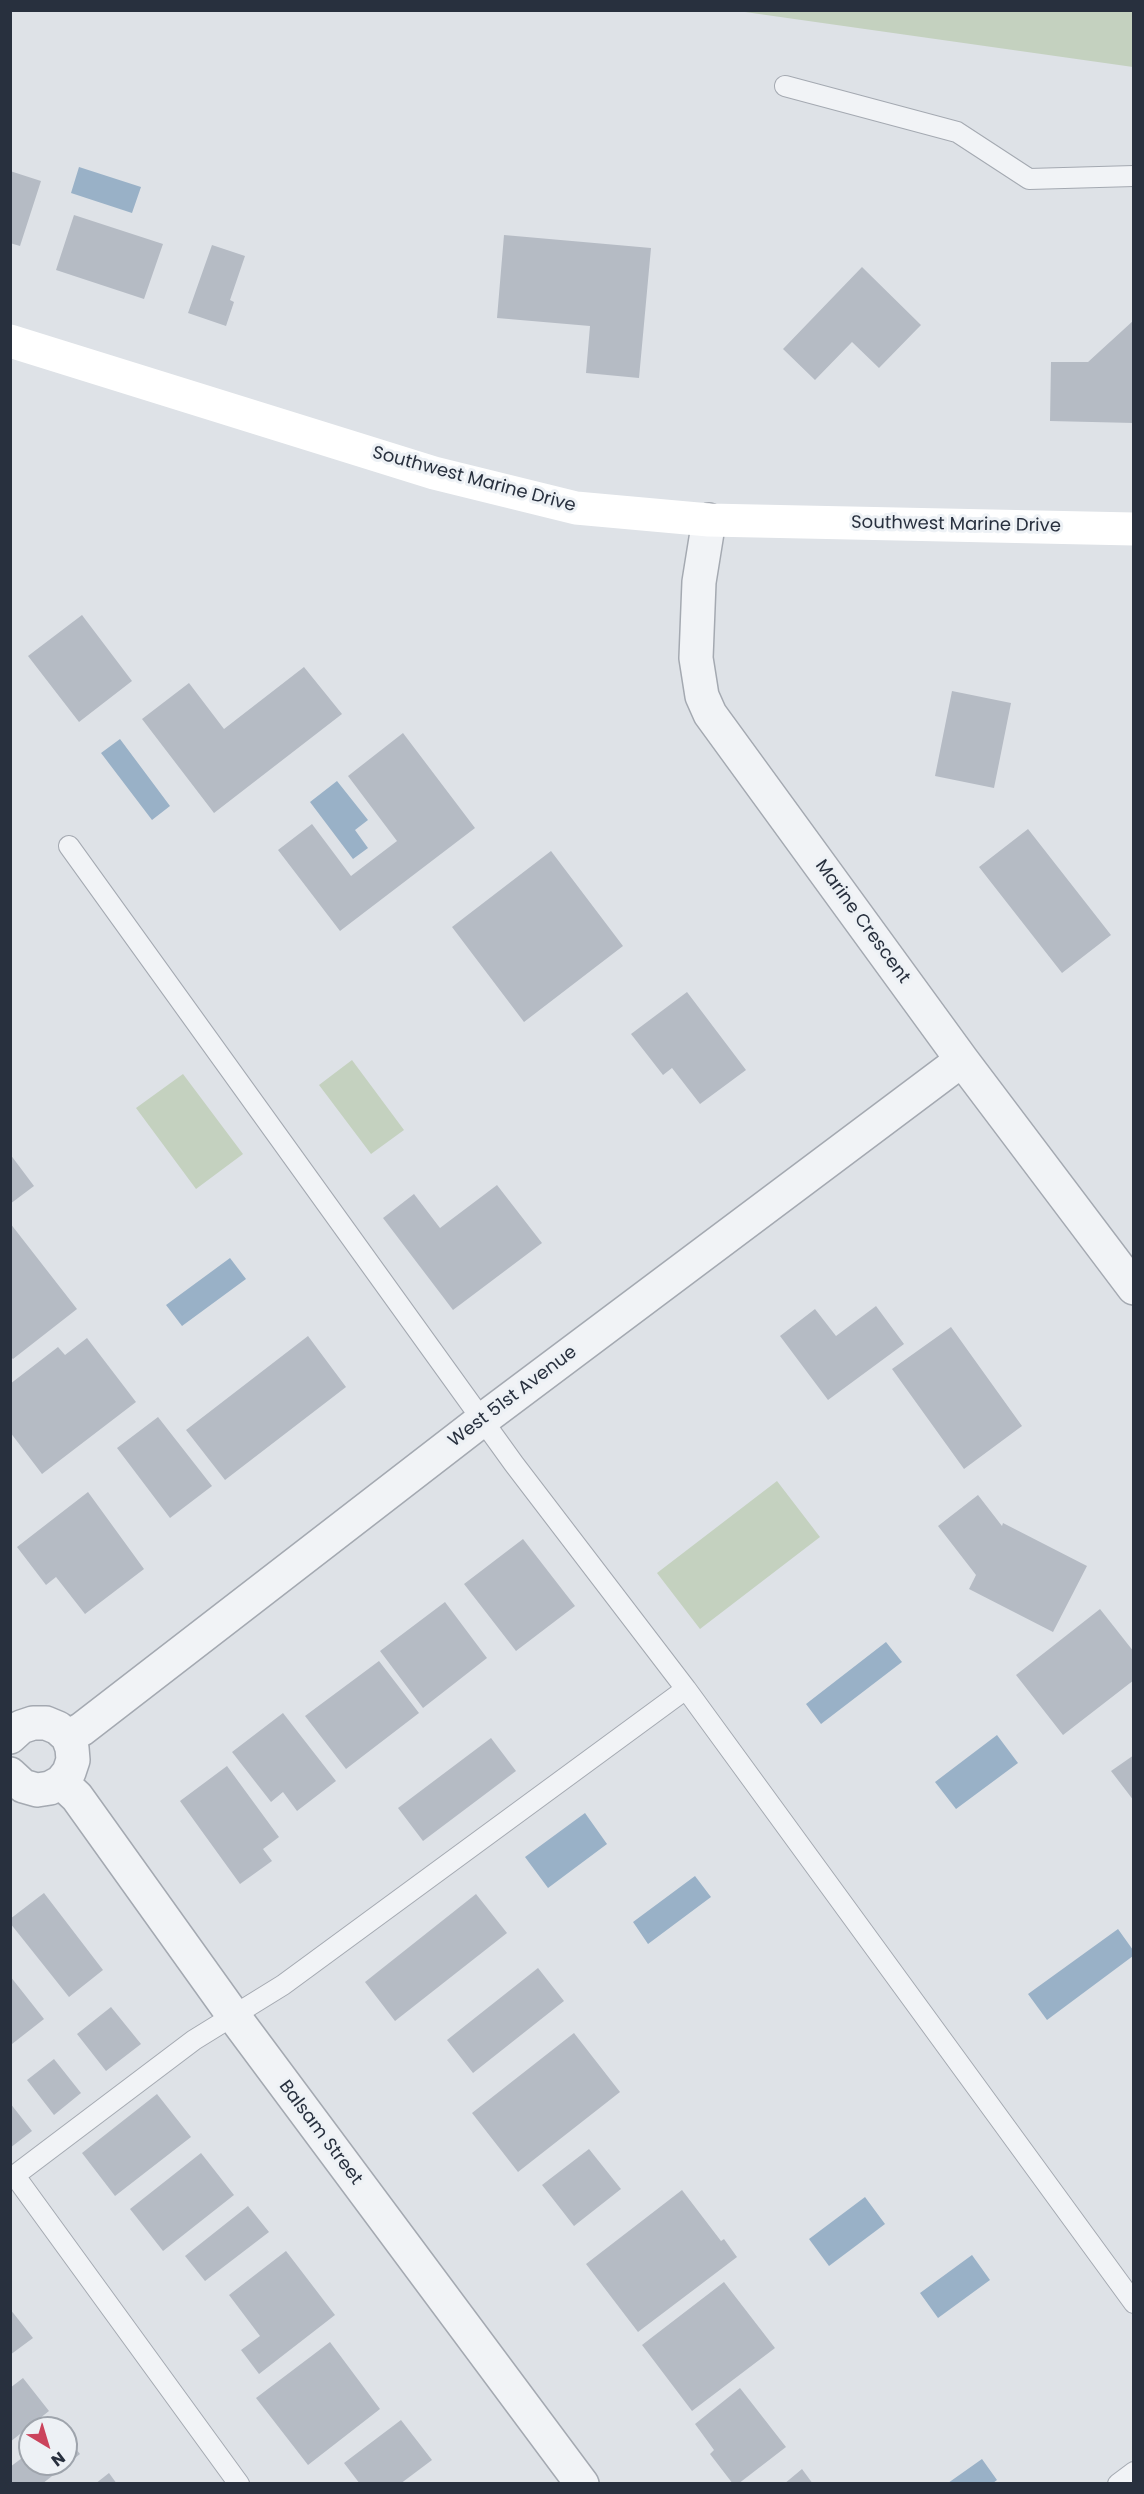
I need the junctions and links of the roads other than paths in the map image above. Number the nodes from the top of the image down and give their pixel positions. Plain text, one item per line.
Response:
1 (785, 86) dead end
2 (1134, 176) edge
3 (10, 341) edge
4 (709, 520) junction
5 (1134, 529) edge
6 (69, 846) dead end
7 (962, 1060) junction
8 (1134, 1288) edge
9 (482, 1420) junction
10 (686, 1689) junction
11 (14, 1727) edge
12 (68, 1737) junction
13 (11, 1777) edge
14 (61, 1782) junction
15 (233, 2016) junction
16 (13, 2177) edge
17 (1134, 2303) edge
18 (1134, 2472) edge
19 (238, 2484) edge
20 (582, 2484) edge
21 (1118, 2484) edge

1 - 2 lane
3 - 4 main road, Southwest Marine Drive
4 - 5 main road, Southwest Marine Drive
4 - 7 street, Marine Crescent
6 - 9 lane
7 - 8 street, Marine Crescent
7 - 9 street, West 51st Avenue
9 - 10 lane
9 - 12 street, West 51st Avenue
10 - 15 lane
10 - 17 lane
11 - 12 street
12 - 14 street
13 - 14 street
14 - 15 street, Balsam Street
15 - 16 lane
15 - 20 street, Balsam Street
16 - 19 lane
18 - 21 lane

